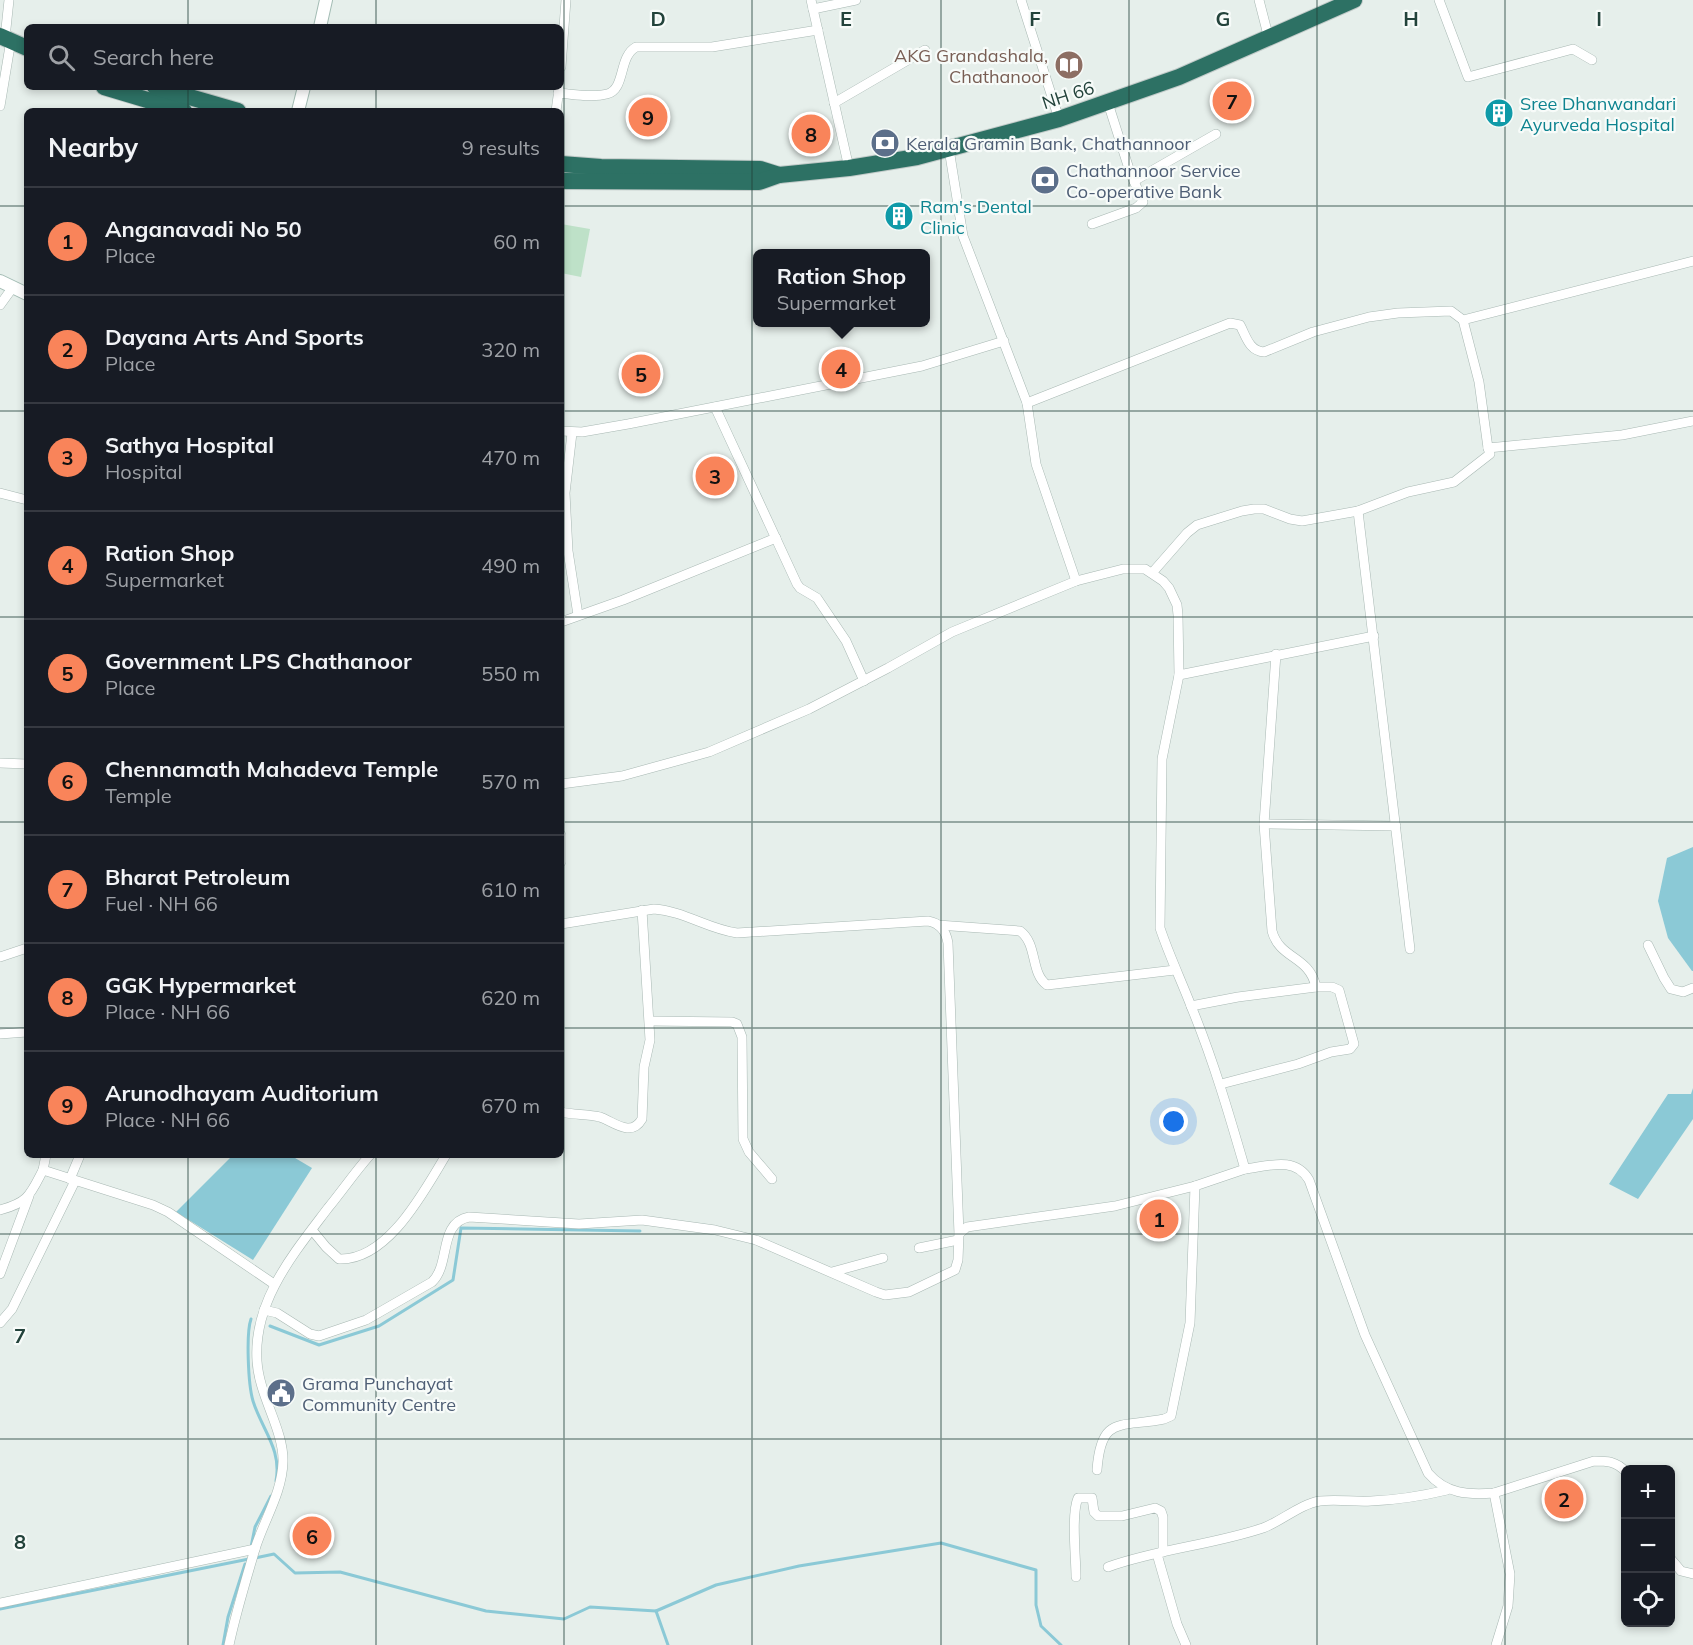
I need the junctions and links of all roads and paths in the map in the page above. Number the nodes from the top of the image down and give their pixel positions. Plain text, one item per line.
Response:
1 (9, 0) edge
2 (326, 0) edge
3 (566, 0) edge
4 (856, 0) edge
5 (1021, 0) edge
6 (1259, 0) edge
7 (1354, 0) edge
8 (1439, 0) edge
9 (812, 4) edge
10 (1333, 4) edge
11 (321, 24) edge
12 (564, 27) edge
13 (818, 30) junction
14 (5, 38) edge
15 (1269, 39) junction
16 (24, 47) edge
17 (925, 50) dead end
18 (1592, 60) dead end
19 (114, 90) edge
20 (165, 90) edge
21 (302, 90) edge
22 (558, 90) edge
23 (834, 103) junction
24 (1108, 103) junction
25 (0, 106) edge
26 (174, 108) edge
27 (228, 108) edge
28 (299, 108) edge
29 (556, 108) edge
30 (1059, 119) junction
31 (1216, 134) dead end
32 (950, 149) junction
33 (564, 164) edge
34 (849, 168) junction
35 (779, 175) junction
36 (564, 181) edge
37 (1134, 181) junction
38 (1092, 224) dead end
39 (1693, 261) edge
40 (0, 281) edge
41 (13, 287) junction
42 (24, 292) edge
43 (0, 305) edge
44 (1463, 320) junction
45 (1004, 341) junction
46 (1027, 403) junction
47 (715, 407) junction
48 (1693, 422) edge
49 (564, 432) edge
50 (572, 433) junction
51 (1488, 448) junction
52 (0, 493) edge
53 (24, 499) edge
54 (1358, 511) junction
55 (776, 537) junction
56 (1152, 573) junction
57 (1076, 581) junction
58 (578, 615) junction
59 (564, 621) edge
60 (1374, 636) junction
61 (1276, 654) junction
62 (1179, 675) junction
63 (864, 681) junction
64 (0, 763) edge
65 (24, 764) edge
66 (564, 783) edge
67 (1264, 824) junction
68 (1396, 826) junction
69 (642, 910) junction
70 (564, 923) edge
71 (938, 925) junction
72 (1648, 945) dead end
73 (24, 949) edge
74 (1410, 949) dead end
75 (0, 957) edge
76 (1175, 970) junction
77 (1316, 987) junction
78 (1693, 988) edge
79 (1191, 1005) junction
80 (650, 1020) junction
81 (24, 1032) edge
82 (0, 1034) edge
83 (1221, 1084) junction
84 (564, 1112) edge
85 (45, 1158) edge
86 (79, 1158) edge
87 (368, 1158) edge
88 (444, 1158) edge
89 (1245, 1169) junction
90 (43, 1170) junction
91 (772, 1179) dead end
92 (73, 1180) junction
93 (1195, 1185) junction
94 (29, 1196) junction
95 (0, 1210) edge
96 (312, 1230) junction
97 (958, 1237) junction
98 (918, 1248) dead end
99 (883, 1258) dead end
100 (832, 1272) junction
101 (0, 1274) edge
102 (274, 1284) junction
103 (264, 1310) junction
104 (0, 1323) edge
105 (1621, 1466) edge
106 (1097, 1470) dead end
107 (1447, 1490) junction
108 (1494, 1492) junction
109 (255, 1551) junction
110 (1160, 1553) junction
111 (1675, 1563) edge
112 (1108, 1567) dead end
113 (1693, 1574) edge
114 (1076, 1577) dead end
115 (0, 1603) edge
116 (229, 1645) edge
117 (1186, 1645) edge
118 (1496, 1645) edge

1 - 14 street
2 - 11 street
3 - 12 street
4 - 9 street
5 - 30 street
6 - 15 street
7 - 10 highway, NH 66
8 - 18 street
9 - 13 street
10 - 15 highway, NH 66
13 - 22 street
13 - 23 street
14 - 16 highway
14 - 25 street
15 - 24 highway, NH 66
17 - 23 street
19 - 26 highway
20 - 27 highway
21 - 28 street
22 - 29 street
23 - 34 street
24 - 30 highway, NH 66
24 - 37 street
30 - 32 highway, NH 66
31 - 37 street
32 - 34 highway, NH 66
32 - 45 street
33 - 35 highway, NH 66
34 - 35 highway, NH 66
35 - 36 highway, NH 66
37 - 38 street
39 - 44 street
40 - 41 street
41 - 42 street
41 - 43 street
44 - 46 street
44 - 51 street
45 - 46 street
45 - 47 street
46 - 57 street
47 - 50 street
47 - 55 street
48 - 51 street
49 - 50 street
50 - 58 street
51 - 54 street
52 - 53 street
54 - 56 street
54 - 60 street
55 - 58 street
55 - 63 street
56 - 57 street
56 - 62 street
57 - 63 street
58 - 59 street
60 - 61 street
60 - 68 street
61 - 62 street
61 - 67 street
62 - 76 street
63 - 66 street
64 - 65 street
67 - 68 street
67 - 77 street
68 - 74 street
69 - 70 street
69 - 71 street
69 - 80 street
71 - 76 street
71 - 97 street
72 - 78 street
73 - 75 street
76 - 79 street
77 - 79 street
77 - 83 street
79 - 83 street
80 - 84 street
80 - 91 street
81 - 82 street
83 - 89 street
85 - 90 street
86 - 92 street
87 - 96 street
88 - 96 street
89 - 93 street
89 - 107 street
90 - 92 street
90 - 94 street
92 - 102 street
92 - 104 street
93 - 97 street
93 - 106 street
94 - 95 street
94 - 101 street
96 - 102 street
97 - 98 street
97 - 100 street
99 - 100 street
100 - 103 street
102 - 103 street
103 - 109 street
105 - 108 street
107 - 108 street
107 - 110 street
108 - 118 street
109 - 115 street
109 - 116 street
110 - 112 street
110 - 114 street
110 - 117 street
111 - 113 street

